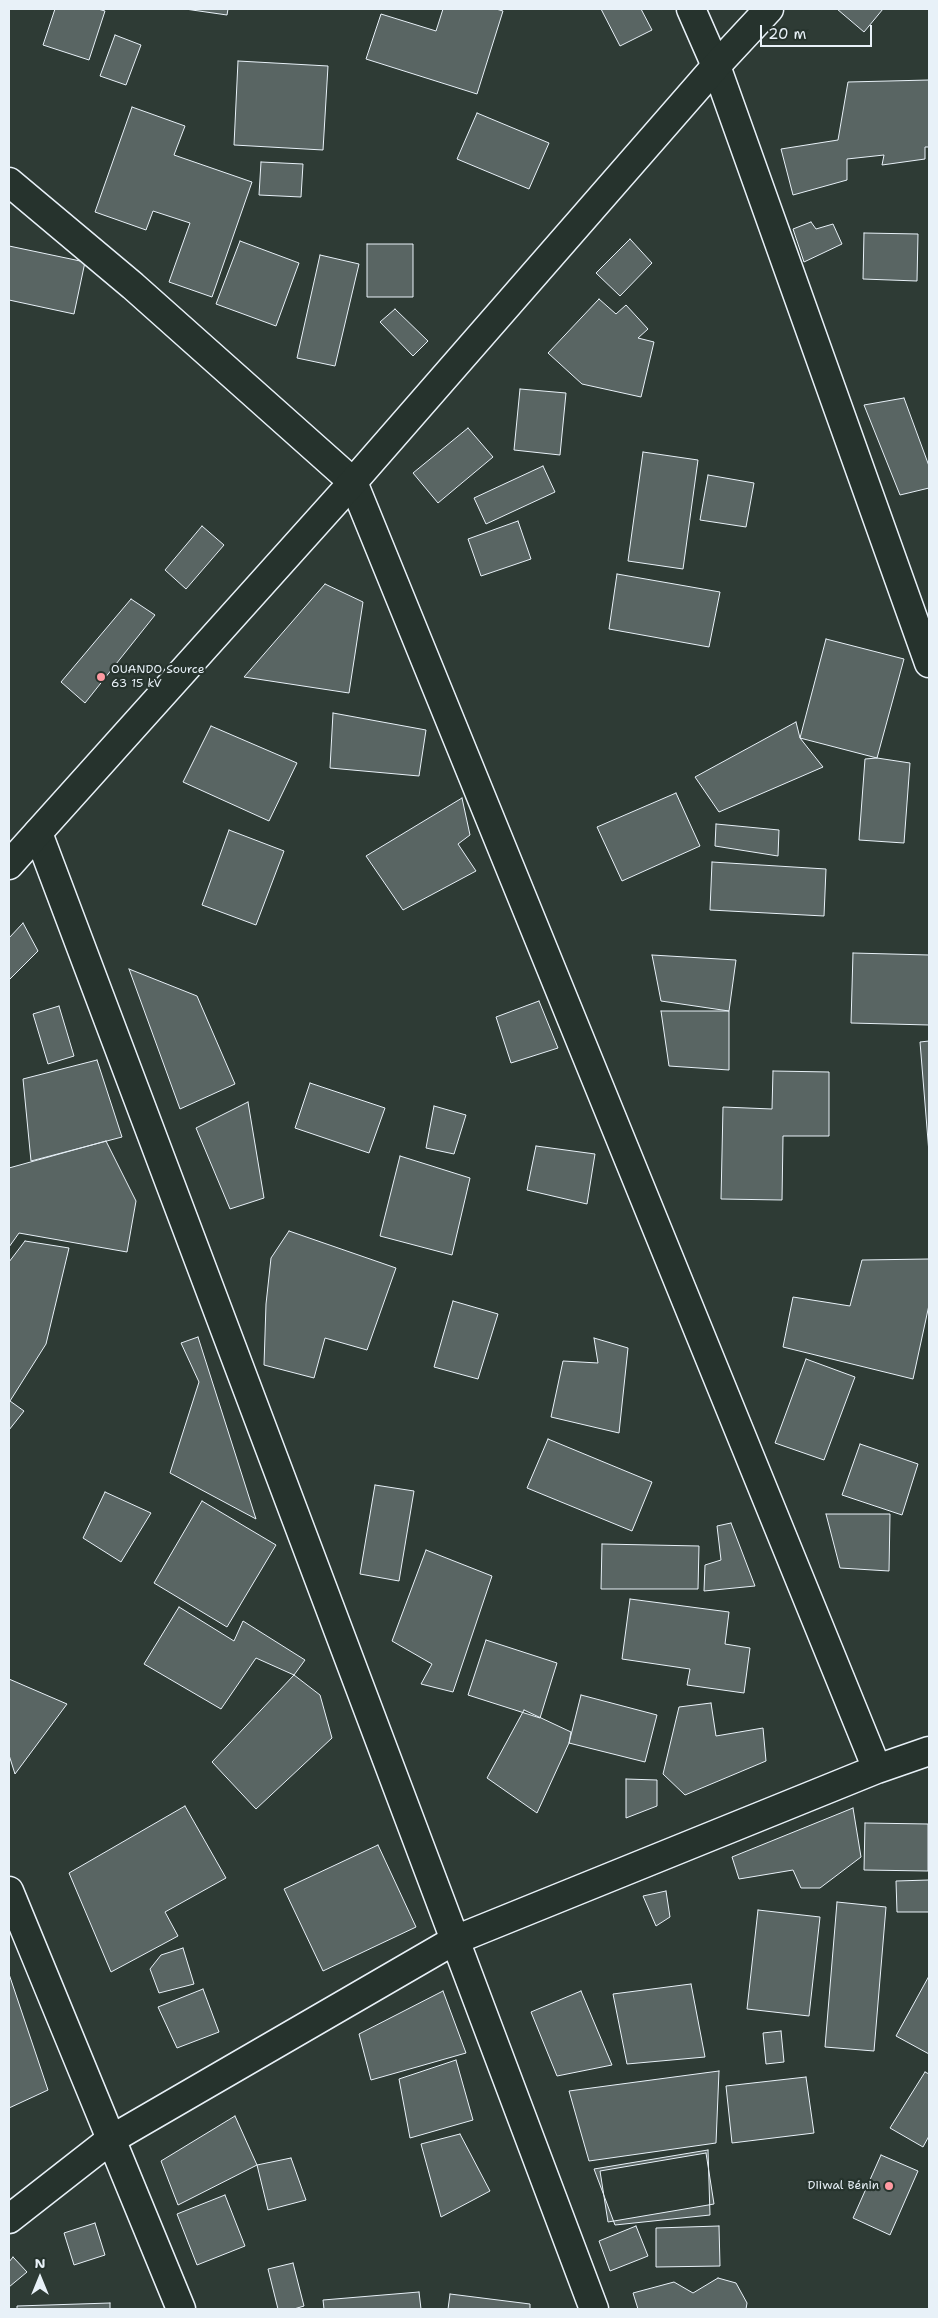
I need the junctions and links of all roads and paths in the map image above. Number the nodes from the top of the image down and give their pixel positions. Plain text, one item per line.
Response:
1 (691, 9) edge
2 (769, 9) edge
3 (716, 66) junction
4 (9, 182) edge
5 (353, 482) junction
6 (929, 663) edge
7 (38, 833) junction
8 (9, 866) edge
9 (929, 1751) edge
10 (878, 1768) junction
11 (9, 1891) edge
12 (455, 1940) junction
13 (110, 2140) junction
14 (9, 2219) edge
15 (181, 2309) edge
16 (594, 2309) edge

1 - 3 street
2 - 3 street
3 - 5 street
3 - 6 street
4 - 5 street
5 - 7 street
5 - 10 street
7 - 8 street
7 - 12 street
9 - 10 street
10 - 12 street
11 - 13 street
12 - 13 street
12 - 16 street
13 - 14 street
13 - 15 street

